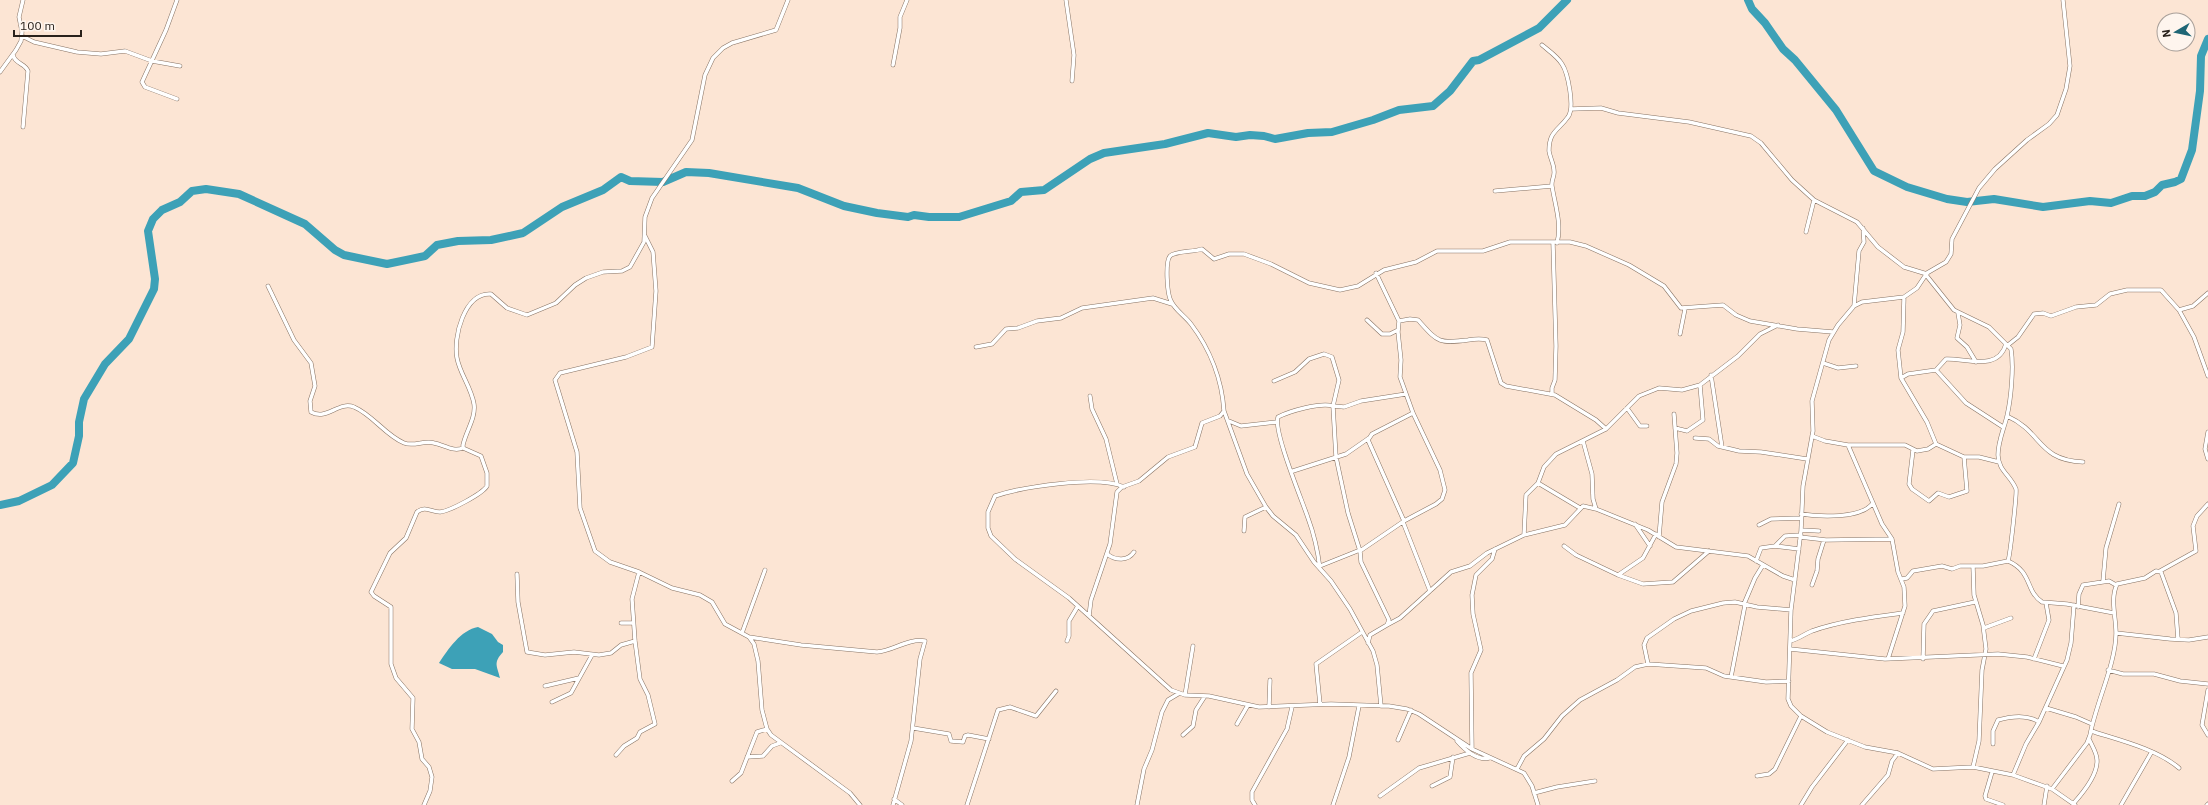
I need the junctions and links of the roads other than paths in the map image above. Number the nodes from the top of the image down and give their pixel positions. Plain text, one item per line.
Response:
1 (23, 0) edge
2 (177, 0) edge
3 (788, 0) edge
4 (907, 0) edge
5 (1066, 0) edge
6 (2063, 0) edge
7 (22, 36) junction
8 (1542, 44) dead end
9 (13, 55) junction
10 (152, 61) junction
11 (893, 65) dead end
12 (180, 66) dead end
13 (0, 72) edge
14 (1072, 81) dead end
15 (177, 99) dead end
16 (1571, 109) junction
17 (23, 127) dead end
18 (1552, 186) junction
19 (1495, 191) dead end
20 (1814, 200) junction
21 (1863, 227) junction
22 (1806, 232) dead end
23 (645, 236) junction
24 (1555, 243) junction
25 (1376, 273) junction
26 (1926, 275) junction
27 (268, 286) dead end
28 (2208, 293) edge
29 (1904, 297) junction
30 (1172, 304) junction
31 (1854, 306) junction
32 (1685, 308) junction
33 (2179, 310) junction
34 (1958, 313) junction
35 (1367, 320) dead end
36 (1400, 321) junction
37 (1779, 324) junction
38 (1398, 330) junction
39 (1833, 332) junction
40 (1680, 334) dead end
41 (2007, 344) junction
42 (976, 347) dead end
43 (1976, 362) junction
44 (1823, 363) junction
45 (1856, 366) dead end
46 (1936, 370) junction
47 (1711, 375) junction
48 (2208, 376) edge
49 (1901, 378) junction
50 (1274, 381) dead end
51 (1700, 385) junction
52 (1406, 394) junction
53 (1552, 394) junction
54 (1090, 396) dead end
55 (1333, 406) junction
56 (1628, 408) junction
57 (1224, 411) junction
58 (1413, 413) junction
59 (1674, 414) dead end
60 (2007, 416) junction
61 (1229, 421) junction
62 (1277, 422) junction
63 (1647, 426) dead end
64 (2003, 427) junction
65 (1675, 428) junction
66 (1606, 429) junction
67 (2208, 432) edge
68 (1812, 436) junction
69 (1369, 438) junction
70 (1695, 438) dead end
71 (1583, 441) junction
72 (1936, 444) junction
73 (1848, 445) junction
74 (1722, 447) junction
75 (463, 448) junction
76 (1913, 450) junction
77 (1336, 457) junction
78 (1964, 457) junction
79 (1808, 459) junction
80 (2208, 459) edge
81 (1999, 462) junction
82 (2083, 462) dead end
83 (1293, 471) junction
84 (1538, 483) junction
85 (1117, 484) junction
86 (1124, 487) junction
87 (1593, 499) junction
88 (1873, 503) junction
89 (2119, 504) dead end
90 (2208, 504) edge
91 (1587, 505) junction
92 (1266, 507) junction
93 (1580, 508) junction
94 (1596, 510) junction
95 (1801, 516) junction
96 (1403, 522) junction
97 (1635, 524) junction
98 (1759, 525) dead end
99 (1801, 530) junction
100 (1244, 531) dead end
101 (1819, 532) dead end
102 (1524, 535) junction
103 (1658, 536) junction
104 (1800, 536) junction
105 (1892, 539) junction
106 (1824, 540) junction
107 (1564, 546) dead end
108 (1650, 546) junction
109 (1775, 546) junction
110 (1495, 549) junction
111 (1799, 549) junction
112 (1360, 551) junction
113 (1709, 551) junction
114 (1134, 552) dead end
115 (1107, 554) junction
116 (1756, 561) junction
117 (2008, 561) junction
118 (1763, 565) junction
119 (1973, 566) junction
120 (1320, 568) junction
121 (765, 570) dead end
122 (2160, 571) junction
123 (639, 572) junction
124 (517, 574) dead end
125 (1618, 575) junction
126 (1902, 579) junction
127 (1796, 580) junction
128 (2103, 581) junction
129 (1812, 585) dead end
130 (2116, 585) junction
131 (1430, 592) junction
132 (1975, 602) junction
133 (2046, 603) junction
134 (1744, 604) junction
135 (1078, 606) junction
136 (2076, 606) junction
137 (1791, 610) junction
138 (1903, 613) junction
139 (2114, 614) junction
140 (1089, 616) junction
141 (2011, 618) dead end
142 (621, 623) dead end
143 (633, 623) junction
144 (1387, 625) junction
145 (1984, 628) junction
146 (1362, 632) junction
147 (742, 633) junction
148 (2116, 633) junction
149 (749, 637) junction
150 (2208, 637) edge
151 (2178, 639) junction
152 (635, 641) junction
153 (1067, 641) dead end
154 (1790, 641) junction
155 (1368, 643) junction
156 (1193, 646) dead end
157 (1790, 649) junction
158 (1985, 654) junction
159 (592, 655) junction
160 (1888, 659) junction
161 (1923, 659) junction
162 (2034, 659) junction
163 (1648, 664) junction
164 (2063, 666) junction
165 (2108, 670) junction
166 (1731, 677) junction
167 (579, 678) junction
168 (1270, 680) dead end
169 (1789, 682) junction
170 (2208, 684) edge
171 (545, 686) dead end
172 (2208, 690) edge
173 (1056, 692) dead end
174 (1179, 693) junction
175 (1185, 695) junction
176 (1204, 696) junction
177 (552, 702) dead end
178 (1320, 704) junction
179 (1248, 705) junction
180 (1359, 706) junction
181 (1381, 706) junction
182 (1269, 707) junction
183 (1292, 707) junction
184 (2046, 708) junction
185 (1411, 710) junction
186 (1801, 716) junction
187 (2039, 722) junction
188 (1237, 724) dead end
189 (2092, 724) junction
190 (913, 728) junction
191 (767, 729) junction
192 (2091, 731) junction
193 (1183, 735) dead end
194 (2208, 735) edge
195 (989, 739) junction
196 (2089, 739) junction
197 (1398, 740) dead end
198 (1848, 740) junction
199 (780, 743) junction
200 (1993, 744) dead end
201 (1471, 751) junction
202 (2151, 752) junction
203 (1898, 753) junction
204 (616, 755) dead end
205 (747, 757) junction
206 (1453, 757) junction
207 (1973, 767) junction
208 (2179, 768) dead end
209 (1517, 769) junction
210 (1992, 772) junction
211 (2013, 775) junction
212 (1757, 776) dead end
213 (732, 781) dead end
214 (1595, 781) dead end
215 (1432, 786) dead end
216 (2047, 786) junction
217 (2052, 789) junction
218 (1534, 793) junction
219 (1380, 796) dead end
220 (856, 799) junction
221 (894, 799) junction
222 (1802, 803) edge
223 (2074, 804) edge
224 (424, 805) edge
225 (853, 805) edge
226 (860, 805) edge
227 (892, 805) edge
228 (902, 805) edge
229 (967, 805) edge
230 (1138, 805) edge
231 (1255, 805) edge
232 (1333, 805) edge
233 (1538, 805) edge
234 (1808, 805) edge
235 (1862, 805) edge
236 (2003, 805) edge
237 (2044, 805) edge
238 (2121, 805) edge

1 - 7 street
2 - 10 street
3 - 23 street
4 - 11 street
5 - 14 street
6 - 26 street
7 - 9 street
7 - 10 street
8 - 16 street
9 - 13 street
9 - 17 street
10 - 12 street
10 - 15 street
16 - 18 street
16 - 20 street
18 - 19 street
18 - 24 street
20 - 21 street
20 - 22 street
21 - 26 street
21 - 31 street
23 - 75 street
23 - 123 street
24 - 25 street
24 - 32 street
24 - 53 street
25 - 30 street
25 - 36 street
26 - 29 street
26 - 34 street
27 - 75 street
28 - 33 street
29 - 31 street
29 - 49 street
30 - 42 street
30 - 57 street
31 - 39 street
32 - 37 street
32 - 40 street
33 - 41 street
33 - 48 street
34 - 41 street
34 - 43 street
35 - 38 street
36 - 38 street
36 - 53 street
37 - 39 street
37 - 47 street
38 - 52 street
39 - 44 street
41 - 43 street
41 - 60 street
43 - 46 street
44 - 45 street
44 - 68 street
46 - 49 street
46 - 64 street
47 - 51 street
47 - 74 street
49 - 72 street
50 - 55 street
51 - 56 street
51 - 65 street
52 - 55 street
52 - 58 street
53 - 66 street
54 - 85 street
55 - 62 street
55 - 77 street
56 - 63 street
56 - 66 street
57 - 61 street
57 - 86 street
58 - 69 street
58 - 96 street
59 - 65 street
60 - 64 street
60 - 82 street
61 - 62 street
61 - 92 street
62 - 83 street
64 - 81 street
65 - 103 street
66 - 71 street
67 - 80 street
68 - 73 street
68 - 79 street
69 - 77 street
69 - 96 street
70 - 74 street
71 - 84 street
71 - 87 street
72 - 76 street
72 - 78 street
73 - 76 street
73 - 88 street
74 - 79 street
75 - 224 street
76 - 78 street
77 - 83 street
77 - 112 street
78 - 81 street
79 - 95 street
81 - 117 street
83 - 120 street
84 - 93 street
84 - 102 street
85 - 86 street
85 - 135 street
86 - 115 street
87 - 91 street
87 - 94 street
88 - 95 street
88 - 105 street
89 - 128 street
90 - 122 street
91 - 93 street
91 - 94 street
92 - 100 street
92 - 120 street
93 - 102 street
94 - 97 street
95 - 98 street
95 - 99 street
96 - 112 street
96 - 131 street
97 - 103 street
97 - 108 street
99 - 101 street
99 - 104 street
102 - 110 street
103 - 108 street
103 - 113 street
104 - 106 street
104 - 109 street
104 - 111 street
105 - 106 street
105 - 126 street
106 - 129 street
107 - 125 street
108 - 125 street
109 - 111 street
109 - 116 street
110 - 131 street
110 - 201 street
111 - 127 street
112 - 120 street
112 - 144 street
113 - 116 street
113 - 125 street
114 - 115 street
115 - 140 street
116 - 118 street
117 - 119 street
117 - 133 street
118 - 127 street
118 - 134 street
119 - 126 street
119 - 132 street
120 - 146 street
121 - 147 street
122 - 130 street
122 - 151 street
123 - 143 street
123 - 147 street
124 - 159 street
126 - 138 street
127 - 137 street
128 - 130 street
128 - 136 street
130 - 139 street
131 - 144 street
132 - 145 street
132 - 161 street
133 - 136 street
133 - 162 street
134 - 137 street
134 - 163 street
134 - 166 street
135 - 140 street
135 - 153 street
136 - 139 street
136 - 164 street
137 - 154 street
138 - 154 street
138 - 160 street
139 - 148 street
140 - 174 street
141 - 145 street
142 - 143 street
143 - 152 street
144 - 155 street
145 - 158 street
146 - 155 street
146 - 178 street
147 - 149 street
148 - 151 street
148 - 165 street
149 - 190 street
149 - 191 street
150 - 151 street
152 - 159 street
152 - 204 street
154 - 157 street
155 - 181 street
156 - 175 street
157 - 160 street
157 - 169 street
158 - 161 street
158 - 162 street
158 - 207 street
159 - 167 street
160 - 161 street
162 - 164 street
163 - 166 street
163 - 209 street
164 - 184 street
165 - 170 street
165 - 189 street
166 - 169 street
167 - 171 street
167 - 177 street
168 - 182 street
169 - 186 street
172 - 194 street
173 - 195 street
174 - 175 street
174 - 230 street
175 - 176 street
176 - 179 street
176 - 193 street
178 - 180 street
178 - 183 street
179 - 182 street
179 - 188 street
180 - 181 street
180 - 232 street
181 - 185 street
182 - 183 street
183 - 231 street
184 - 187 street
184 - 189 street
185 - 197 street
185 - 201 street
186 - 198 street
186 - 212 street
187 - 200 street
187 - 211 street
189 - 192 street
190 - 195 street
190 - 221 street
191 - 199 street
191 - 205 street
192 - 196 street
192 - 202 street
195 - 229 street
196 - 217 street
196 - 223 street
198 - 203 street
198 - 222 street
199 - 205 street
199 - 220 street
201 - 206 street
201 - 209 street
202 - 208 street
202 - 238 street
203 - 207 street
203 - 235 street
205 - 213 street
206 - 215 street
206 - 219 street
207 - 210 street
209 - 218 street
210 - 211 street
210 - 236 street
211 - 216 street
214 - 218 street
216 - 217 street
216 - 237 street
217 - 223 street
218 - 233 street
220 - 225 street
220 - 226 street
221 - 227 street
221 - 228 street
222 - 234 street

